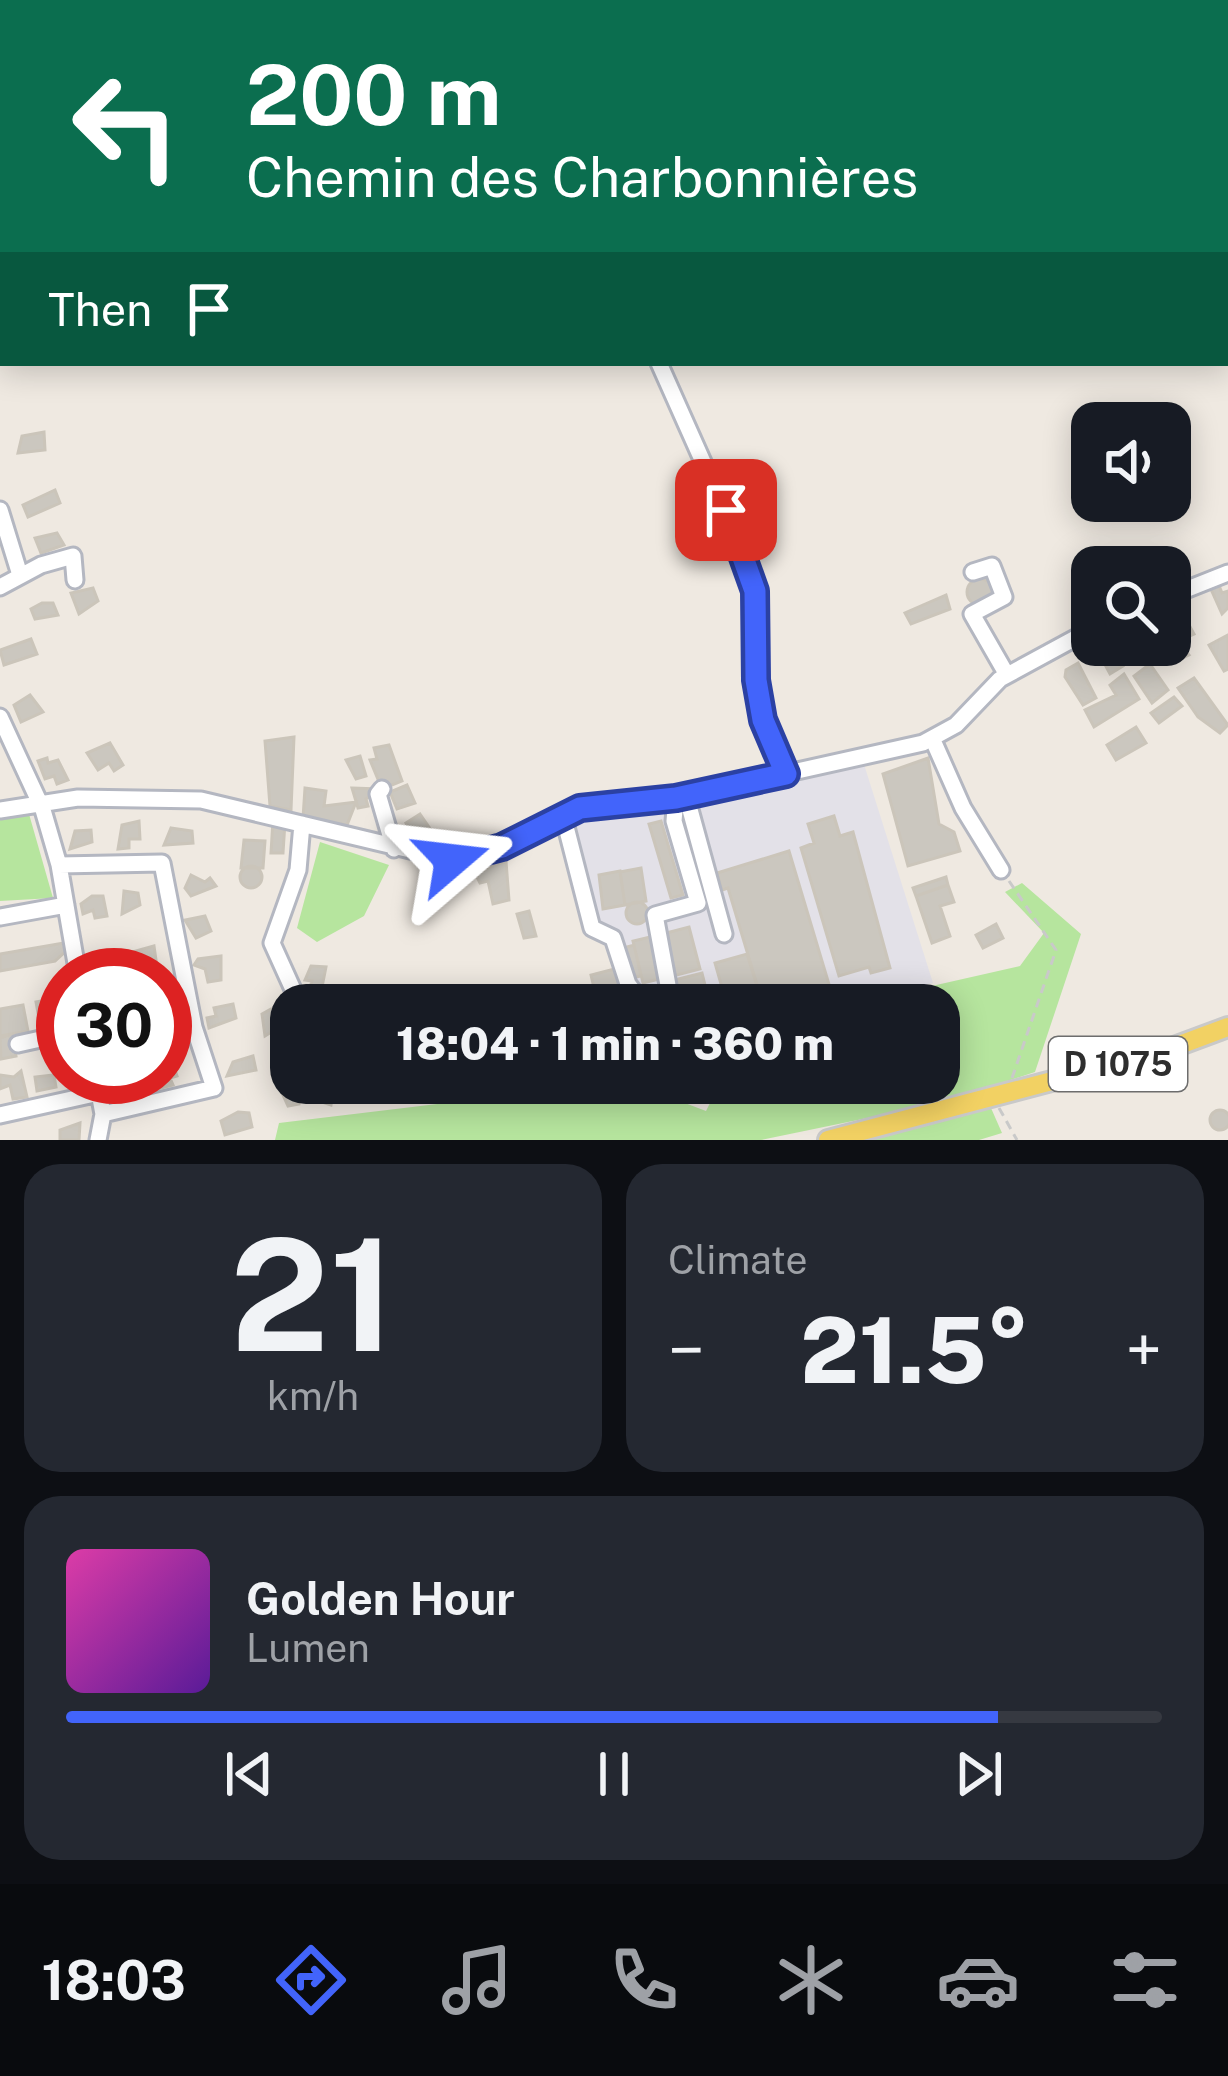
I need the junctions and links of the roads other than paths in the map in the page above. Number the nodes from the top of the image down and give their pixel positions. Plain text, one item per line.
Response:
1 (659, 366) edge
2 (0, 510) edge
3 (20, 572) junction
4 (973, 572) dead end
5 (1228, 573) edge
6 (74, 580) dead end
7 (0, 583) edge
8 (1191, 588) edge
9 (1071, 640) edge
10 (1007, 675) junction
11 (0, 717) edge
12 (932, 738) junction
13 (786, 774) junction
14 (382, 789) dead end
15 (681, 797) junction
16 (39, 802) junction
17 (0, 810) edge
18 (563, 815) junction
19 (302, 824) junction
20 (394, 849) junction
21 (59, 865) junction
22 (1001, 870) road end
23 (66, 905) junction
24 (0, 917) edge
25 (724, 934) dead end
26 (73, 948) edge
27 (291, 984) edge
28 (628, 984) edge
29 (668, 984) edge
30 (1228, 1028) edge
31 (36, 1039) edge
32 (18, 1043) dead end
33 (36, 1104) edge
34 (101, 1104) edge
35 (103, 1114) junction
36 (0, 1115) edge
37 (98, 1140) edge
38 (828, 1140) edge

1 - 13 street
2 - 3 street
3 - 6 street
3 - 7 street
4 - 10 street
5 - 8 street
9 - 10 street
10 - 12 street
11 - 16 street
12 - 13 street
12 - 22 street
13 - 15 street
14 - 20 street
15 - 18 street
15 - 25 street
15 - 29 street
16 - 17 street
16 - 19 street
16 - 21 street
18 - 20 street
18 - 28 street
19 - 20 street
19 - 27 street
21 - 23 street
21 - 35 street
23 - 24 street
23 - 26 street
30 - 38 main road, D 1075
31 - 32 street
33 - 36 street
34 - 35 street
35 - 37 street

